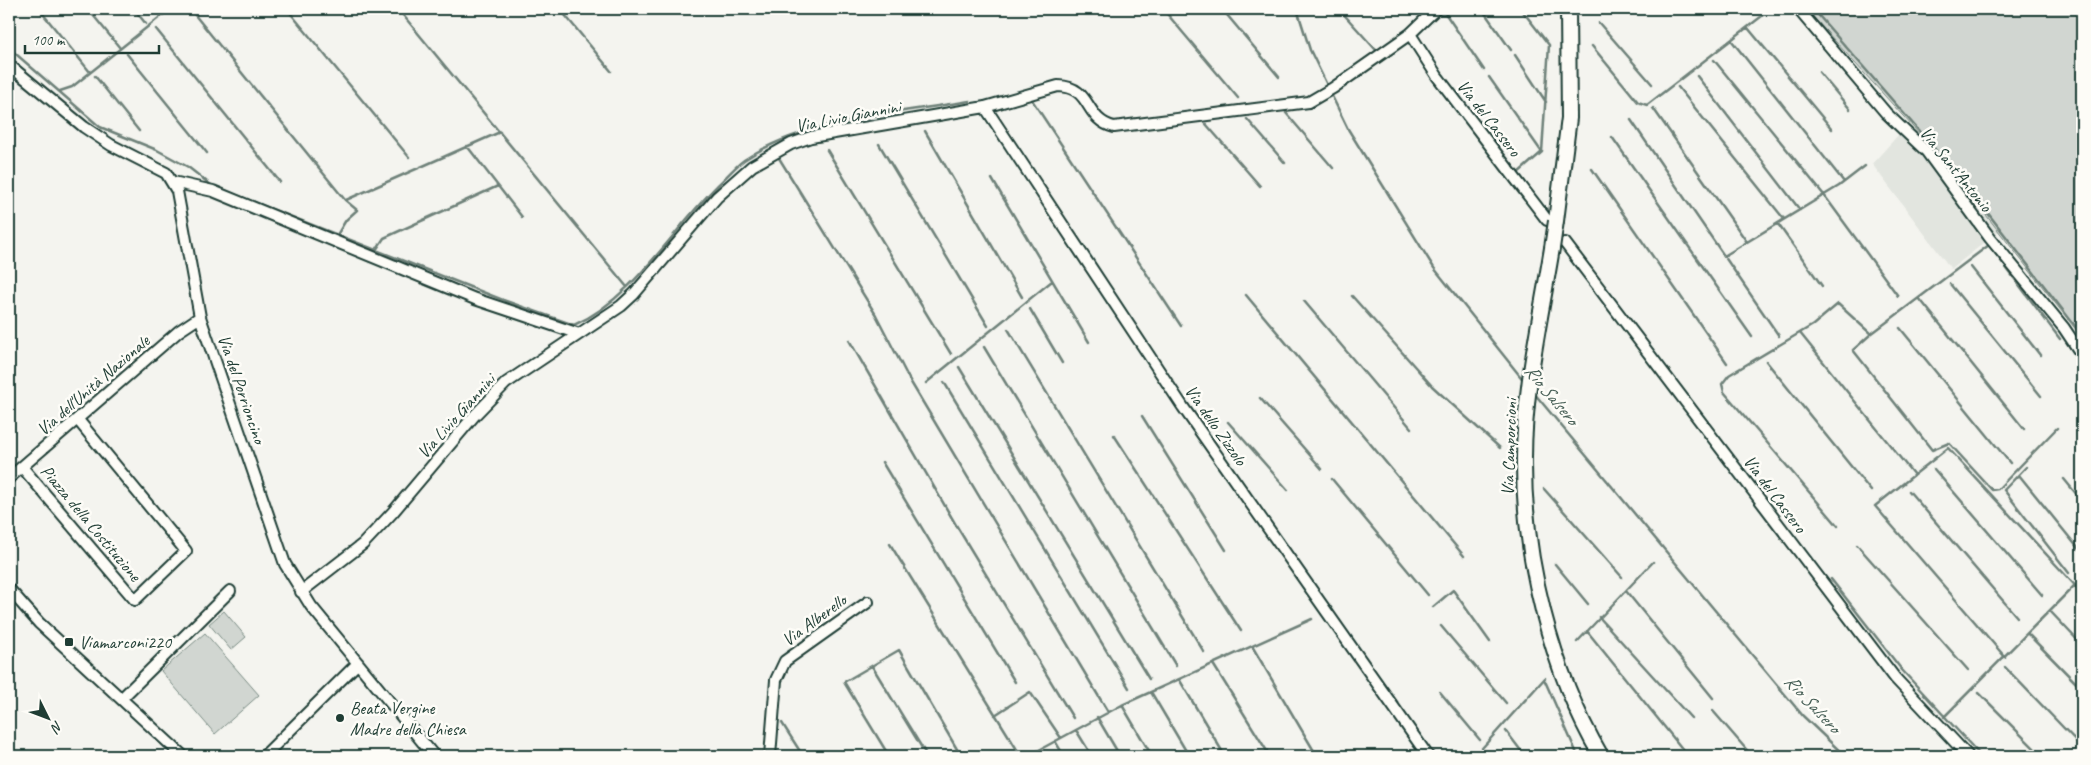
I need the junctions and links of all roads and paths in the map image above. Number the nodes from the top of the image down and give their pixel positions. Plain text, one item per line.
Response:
1 (1436, 9) edge
2 (1568, 9) edge
3 (1798, 9) edge
4 (1410, 34) junction
5 (9, 65) edge
6 (985, 107) junction
7 (173, 182) junction
8 (1551, 220) junction
9 (1558, 246) junction
10 (200, 317) junction
11 (579, 334) junction
12 (2082, 355) edge
13 (78, 420) junction
14 (22, 467) junction
15 (9, 478) edge
16 (9, 589) edge
17 (230, 591) dead end
18 (301, 592) junction
19 (868, 602) dead end
20 (358, 663) junction
21 (122, 698) junction
22 (183, 756) edge
23 (264, 756) edge
24 (434, 756) edge
25 (770, 756) edge
26 (1428, 756) edge
27 (1601, 756) edge
28 (1968, 756) edge

1 - 4 street, Via Livio Giannini
2 - 8 main road, Via Camporcioni
3 - 12 street, Via Sant'Antonio
4 - 6 street, Via Livio Giannini
4 - 8 street, Via del Cassero
5 - 7 street
6 - 11 street, Via Livio Giannini
6 - 26 street, Via dello Zizzolo
7 - 10 street, Via del Porrioncino
7 - 11 street
8 - 9 main road, Via Camporcioni, bridge
9 - 27 main road, Via Camporcioni
9 - 28 street, Via del Cassero
10 - 13 street, Via dell'Unità Nazionale
10 - 18 street, Via del Porrioncino
11 - 18 street, Via Livio Giannini
13 - 14 street, Via dell'Unità Nazionale
13 - 14 street, Piazza della Costituzione
14 - 15 street, Via dell'Unità Nazionale
16 - 21 street
17 - 21 street
18 - 20 street, Via del Porrioncino
19 - 25 street, Via Alberello
20 - 23 street
20 - 24 street, Via del Porrioncino
21 - 22 street

